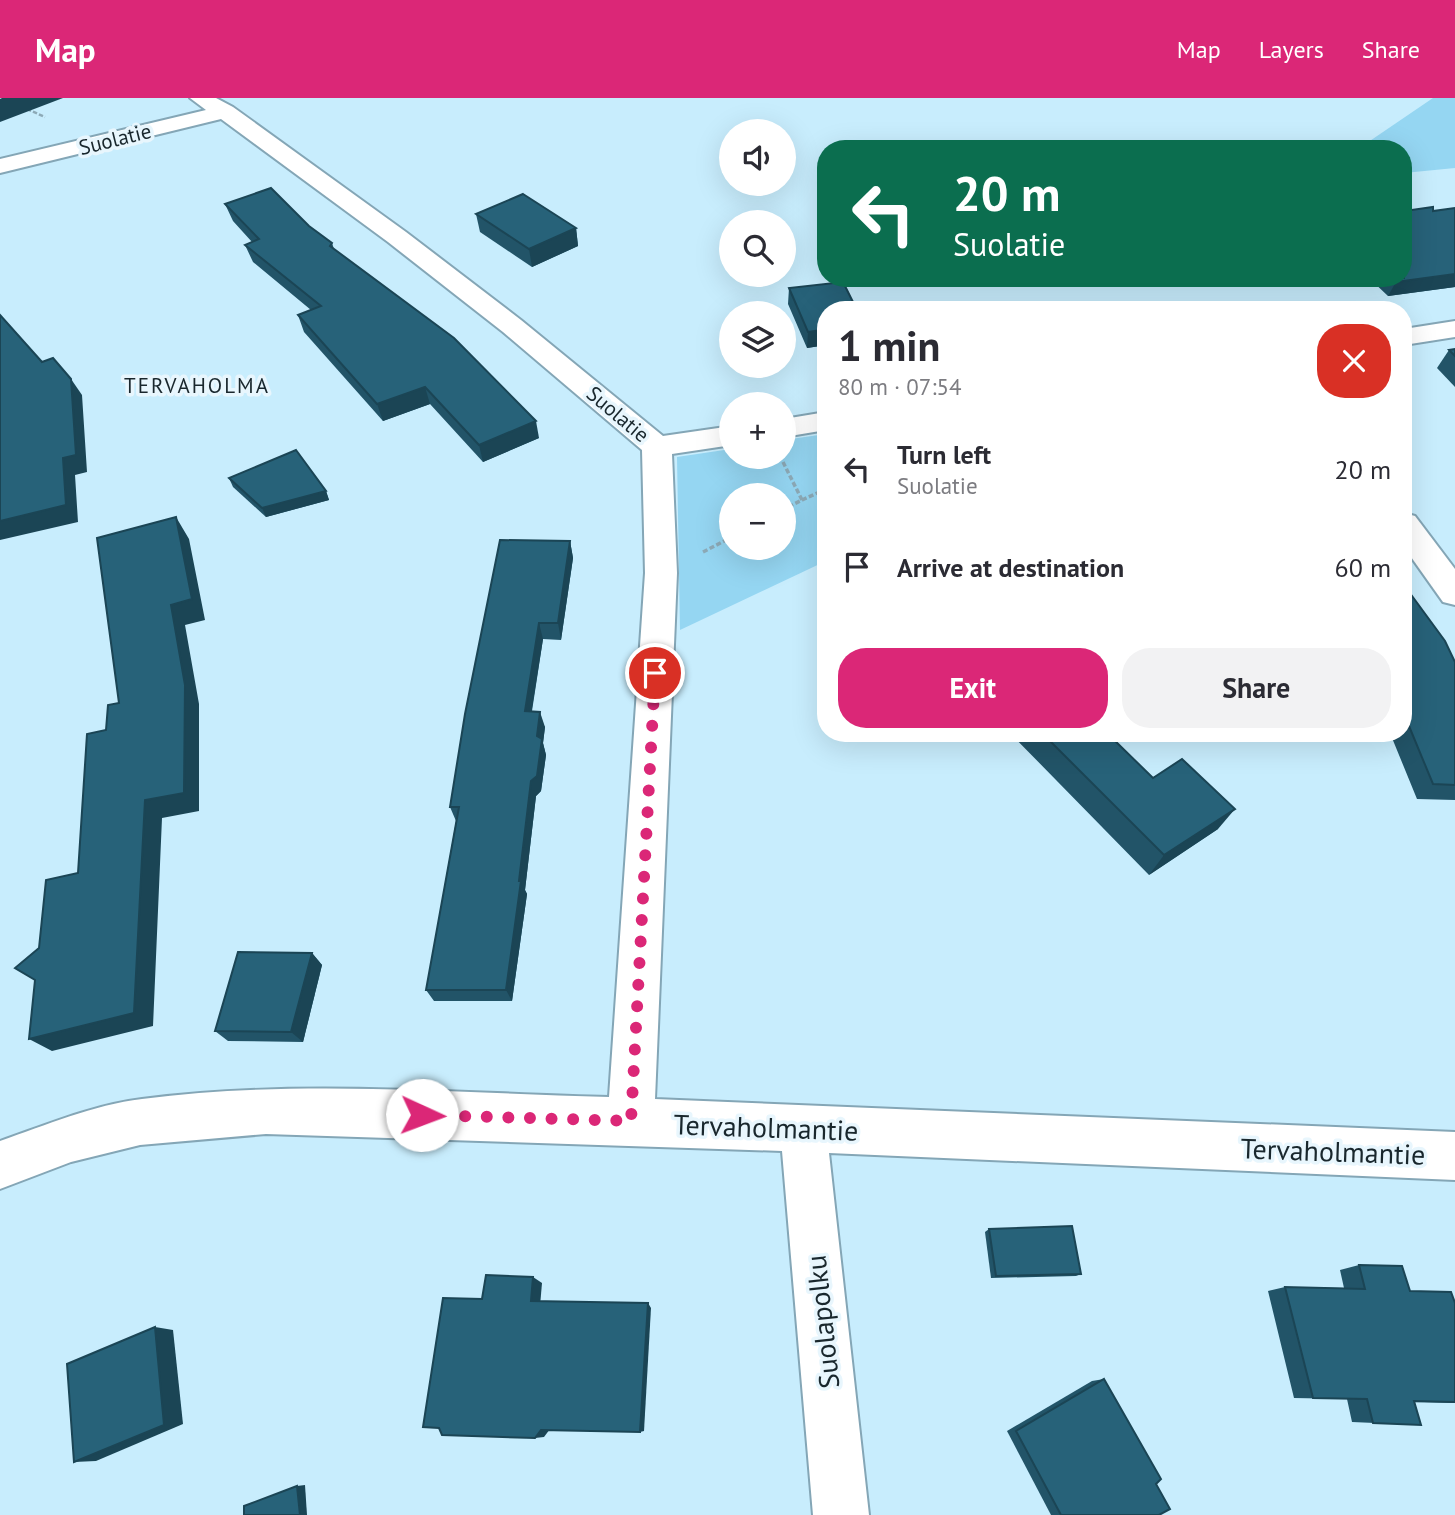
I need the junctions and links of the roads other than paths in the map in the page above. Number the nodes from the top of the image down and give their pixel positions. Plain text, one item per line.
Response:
1 (213, 105) edge
2 (0, 166) edge
3 (1455, 329) edge
4 (1412, 336) edge
5 (817, 422) edge
6 (796, 426) edge
7 (719, 437) edge
8 (657, 447) junction
9 (1412, 535) edge
10 (1455, 593) edge
11 (631, 1121) junction
12 (803, 1129) junction
13 (1455, 1156) edge
14 (0, 1165) edge
15 (841, 1515) edge

1 - 2 street, Suolatie
1 - 8 street, Suolatie
3 - 4 street
5 - 6 street
7 - 8 street
8 - 11 street, Suolatie
9 - 10 street
11 - 12 street, Tervaholmantie
11 - 14 street, Tervaholmantie
12 - 13 street, Tervaholmantie
12 - 15 street, Suolapolku

